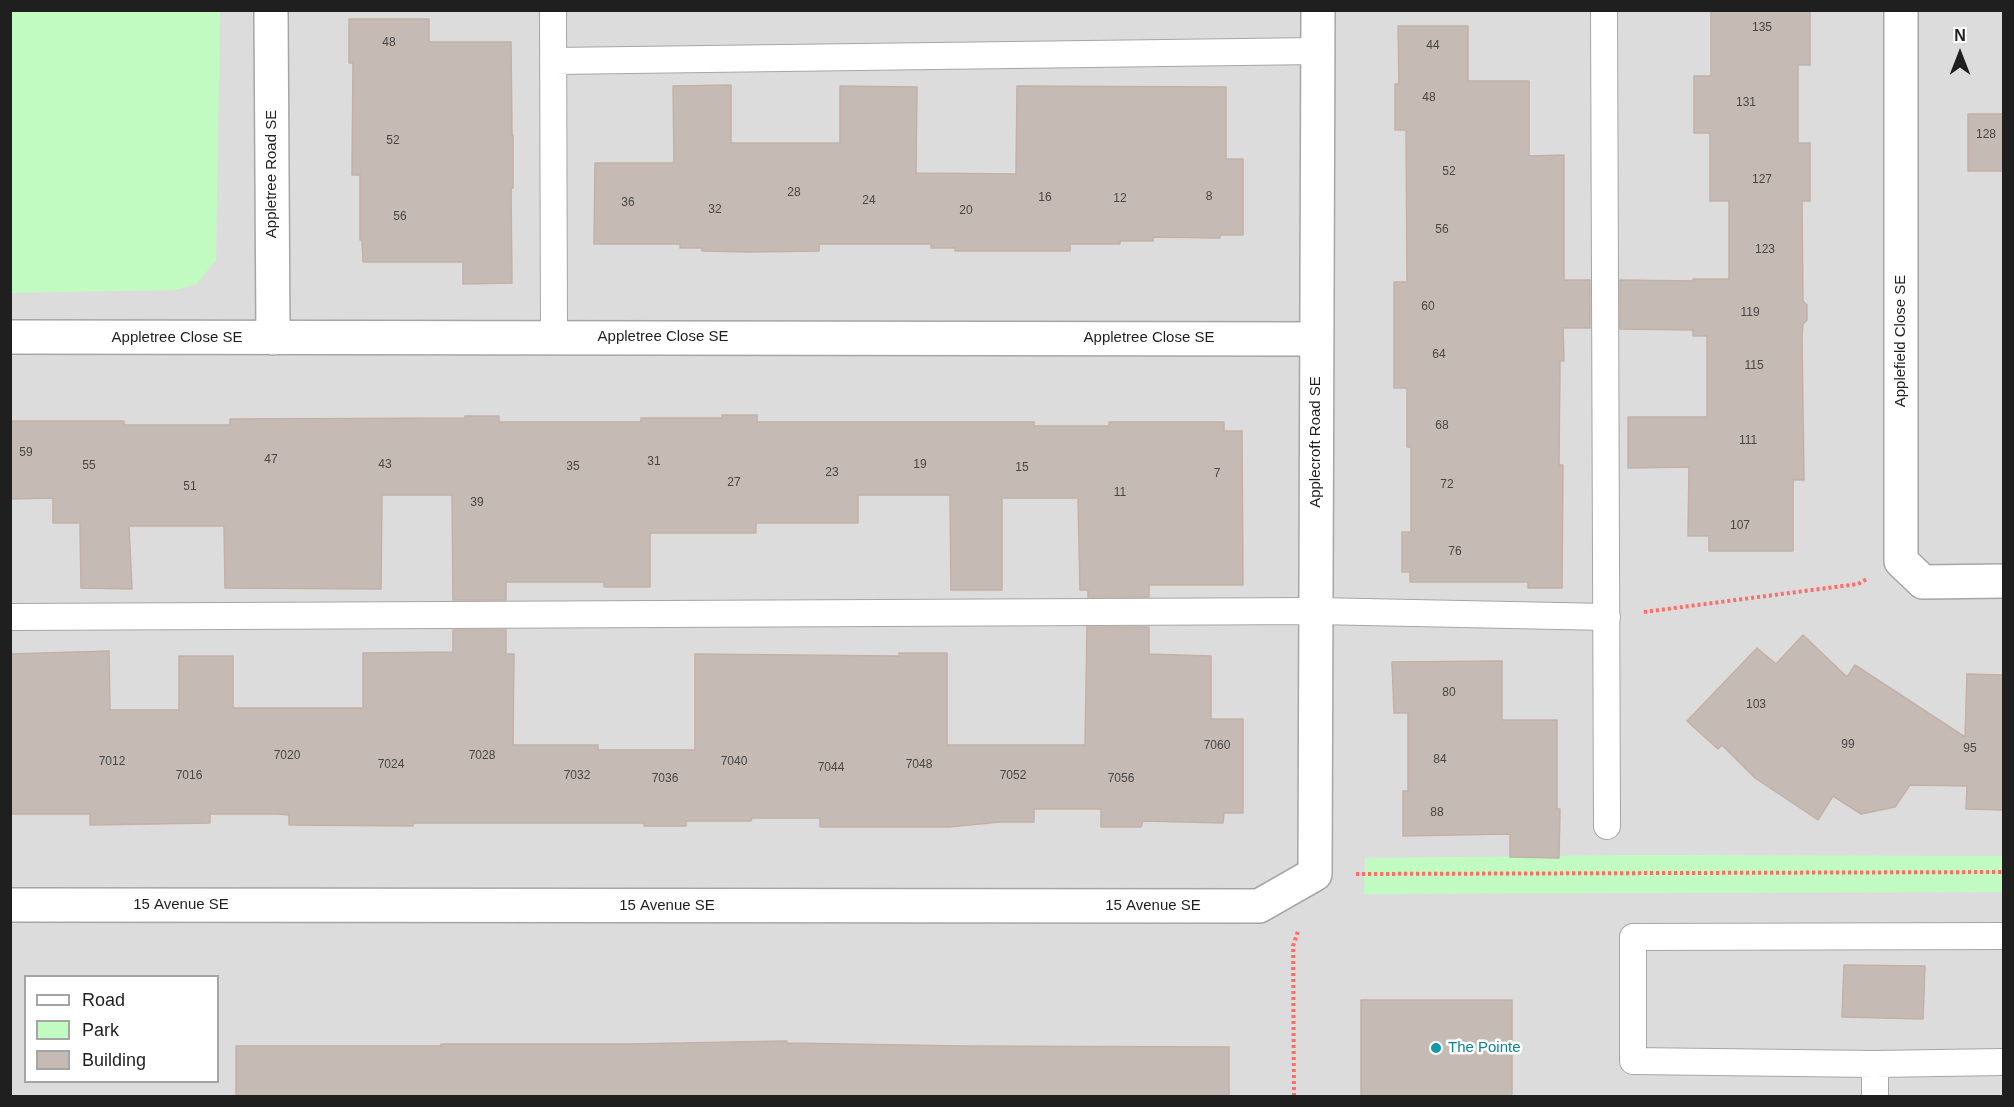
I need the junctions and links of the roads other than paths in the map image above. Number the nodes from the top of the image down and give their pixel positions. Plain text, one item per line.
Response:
1 (271, 10) edge
2 (553, 10) edge
3 (1318, 10) edge
4 (1604, 10) edge
5 (1901, 10) edge
6 (1317, 51) junction
7 (554, 61) junction
8 (10, 337) edge
9 (554, 337) junction
10 (273, 338) junction
11 (1316, 339) junction
12 (2004, 581) edge
13 (1316, 611) junction
14 (10, 617) edge
15 (1607, 617) junction
16 (1607, 826) dead end
17 (1315, 874) joint
18 (10, 905) edge
19 (2004, 936) edge
20 (2004, 1062) edge
21 (1875, 1064) junction
22 (1875, 1096) edge

1 - 10 street, Appletree Road SE
2 - 7 lane
3 - 6 street, Applecroft Road SE
4 - 15 lane
5 - 12 street, Applefield Close SE
6 - 7 lane
6 - 11 street, Applecroft Road SE
7 - 9 lane
8 - 10 street, Appletree Close SE
9 - 10 street, Appletree Close SE
9 - 11 street, Appletree Close SE
11 - 13 street, Applecroft Road SE
13 - 14 lane
13 - 15 lane
13 - 17 street, Applecroft Road SE
15 - 16 lane
17 - 18 street, 15 Avenue SE
19 - 21 lane
20 - 21 lane
21 - 22 lane

